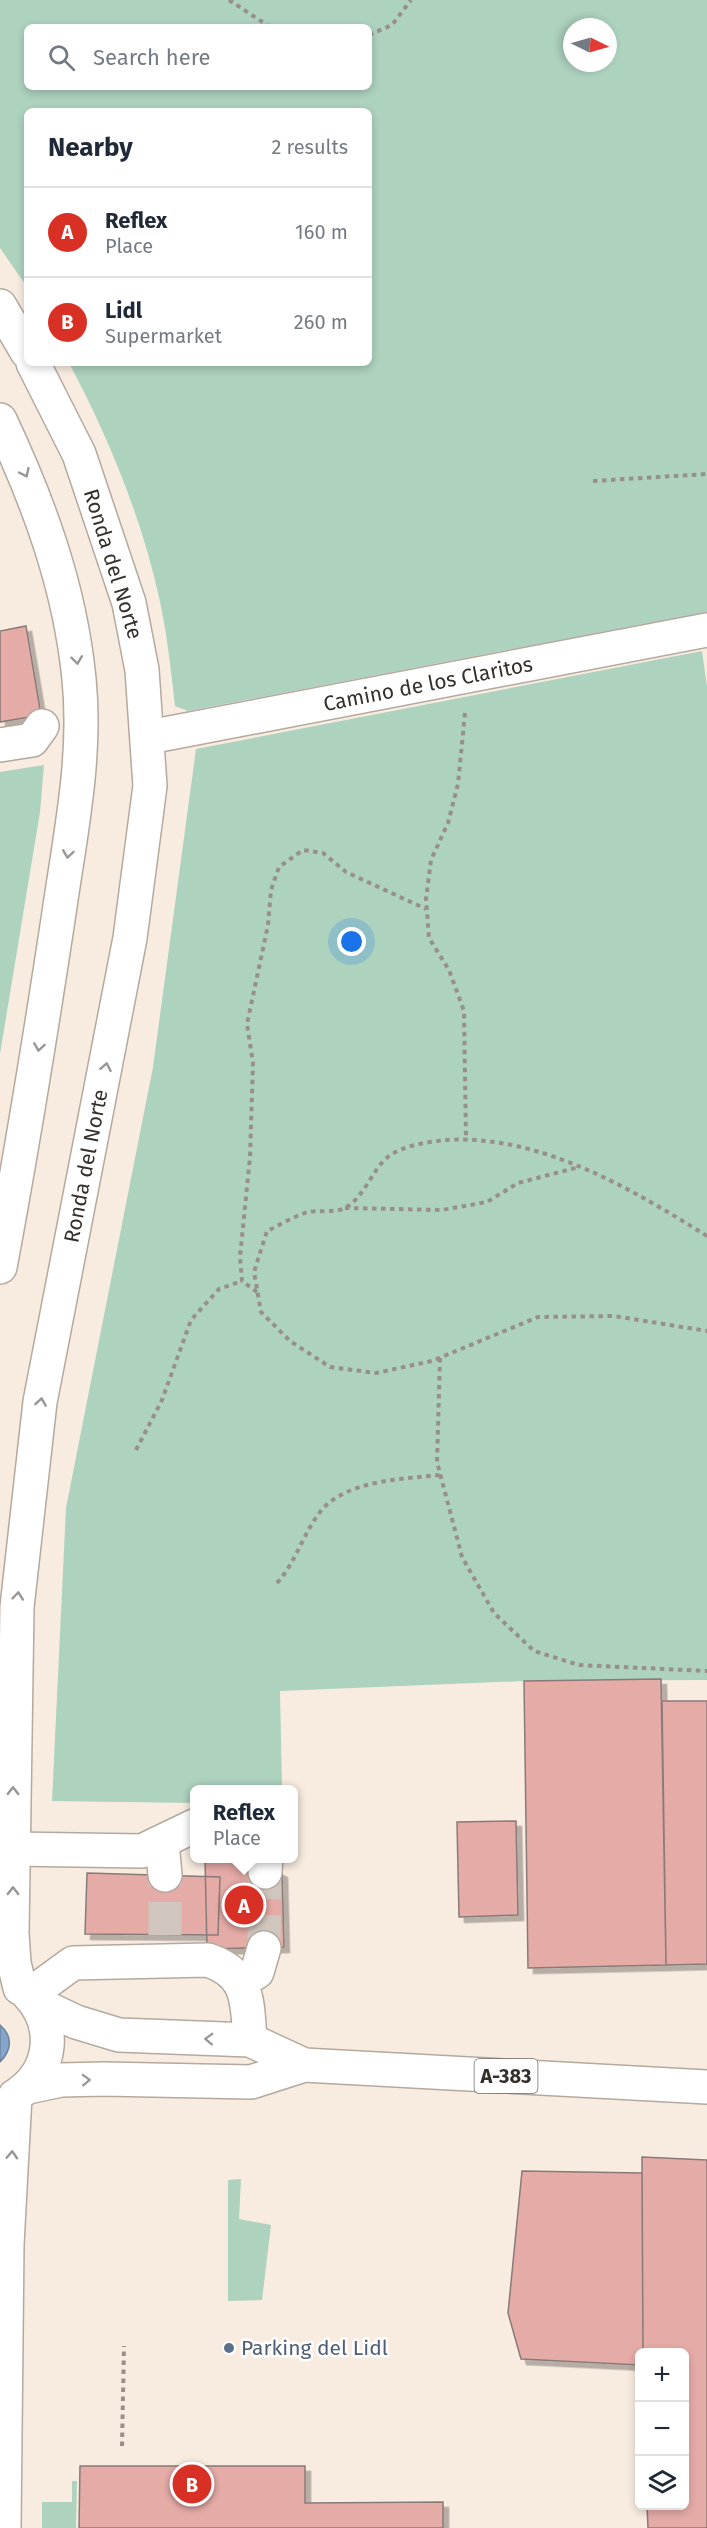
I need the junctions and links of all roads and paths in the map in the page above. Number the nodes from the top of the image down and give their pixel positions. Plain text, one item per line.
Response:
1 (228, 0) edge
2 (411, 0) edge
3 (265, 24) edge
4 (372, 34) edge
5 (0, 306) edge
6 (24, 347) edge
7 (35, 366) edge
8 (0, 420) edge
9 (707, 474) edge
10 (593, 481) dead end
11 (707, 630) edge
12 (459, 678) junction
13 (148, 737) junction
14 (81, 742) junction
15 (0, 745) edge
16 (426, 909) junction
17 (466, 1139) junction
18 (580, 1167) junction
19 (344, 1208) junction
20 (707, 1236) edge
21 (0, 1267) edge
22 (242, 1281) junction
23 (257, 1292) junction
24 (707, 1331) edge
25 (440, 1358) junction
26 (136, 1450) dead end
27 (440, 1475) junction
28 (277, 1583) dead end
29 (707, 1671) edge
30 (190, 1828) edge
31 (162, 1843) junction
32 (13, 1849) junction
33 (165, 1875) tunnel mouth
34 (264, 1948) tunnel mouth
35 (240, 1982) junction
36 (21, 1992) edge
37 (250, 2040) junction
38 (304, 2065) junction
39 (707, 2086) edge
40 (14, 2095) edge
41 (124, 2346) dead end
42 (122, 2446) dead end
43 (4, 2528) edge

1 - 3 path
2 - 4 path
5 - 6 main road
7 - 13 main road, Ronda del Norte
8 -> 14 main road
9 - 10 path
11 - 12 main road, Camino de los Claritos
12 - 13 main road, Camino de los Claritos
12 - 16 path
32 -> 13 main road, Ronda del Norte
14 - 15 main road
14 -> 21 main road
16 - 17 path
16 - 22 path
17 - 18 path
17 - 19 path
18 - 19 path
18 - 20 path
19 - 23 path
22 - 23 path
22 - 26 path
23 - 25 path
24 - 25 path
25 - 27 path
27 - 28 path
27 - 29 path
30 - 31 main road
31 - 32 main road
31 - 33 main road
36 -> 32 main road, Ronda del Norte
34 - 35 main road
35 - 36 main road
35 - 37 main road
37 -> 36 main road, A-383
36 - 40 main road, Ronda del Norte
37 - 38 main road, A-383
38 - 39 main road, A-383
40 -> 38 main road, A-383
43 -> 40 main road
41 - 42 path

